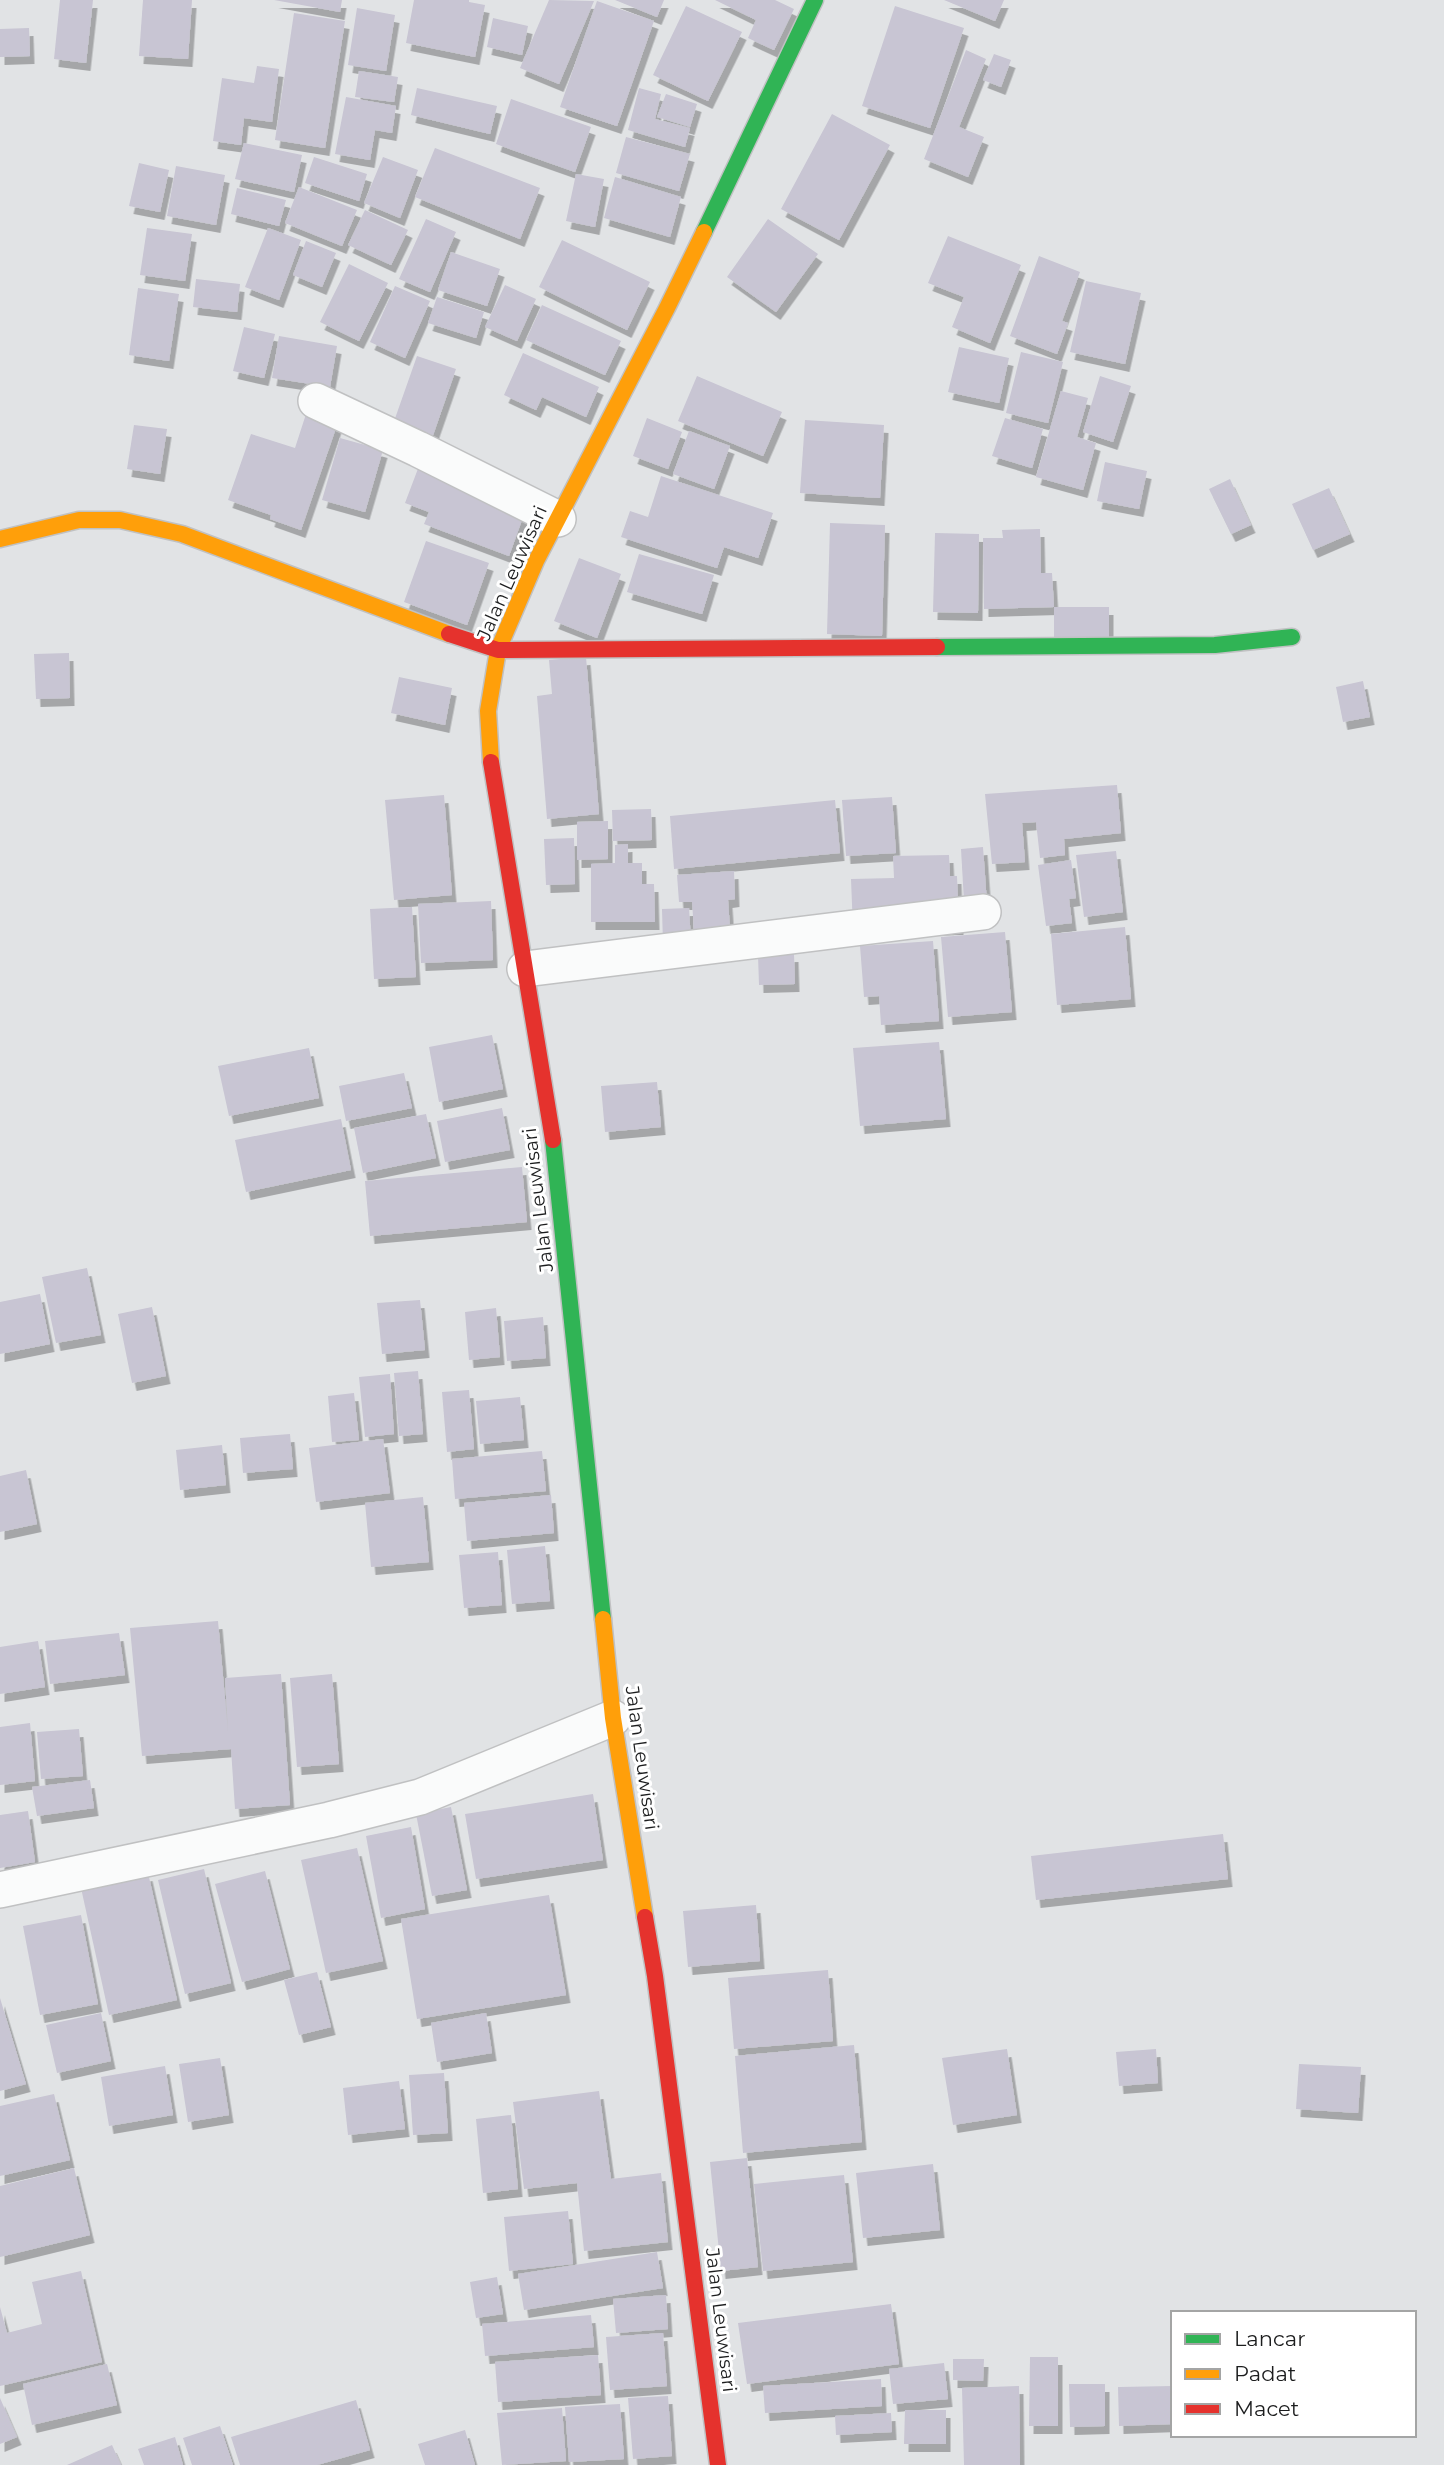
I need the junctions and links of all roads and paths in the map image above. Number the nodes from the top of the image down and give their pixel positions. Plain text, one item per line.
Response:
1 (815, 0) edge
2 (316, 401) dead end
3 (558, 519) junction
4 (0, 539) edge
5 (1293, 637) dead end
6 (498, 650) junction
7 (984, 912) dead end
8 (525, 969) junction
9 (613, 1718) junction
10 (0, 1890) edge
11 (718, 2465) edge

1 - 3 main road, Jalan Leuwisari
2 - 3 street
3 - 6 main road, Jalan Leuwisari
4 - 6 main road
5 - 6 main road
6 - 8 main road, Jalan Leuwisari
7 - 8 street
8 - 9 main road, Jalan Leuwisari
9 - 10 street
9 - 11 main road, Jalan Leuwisari

